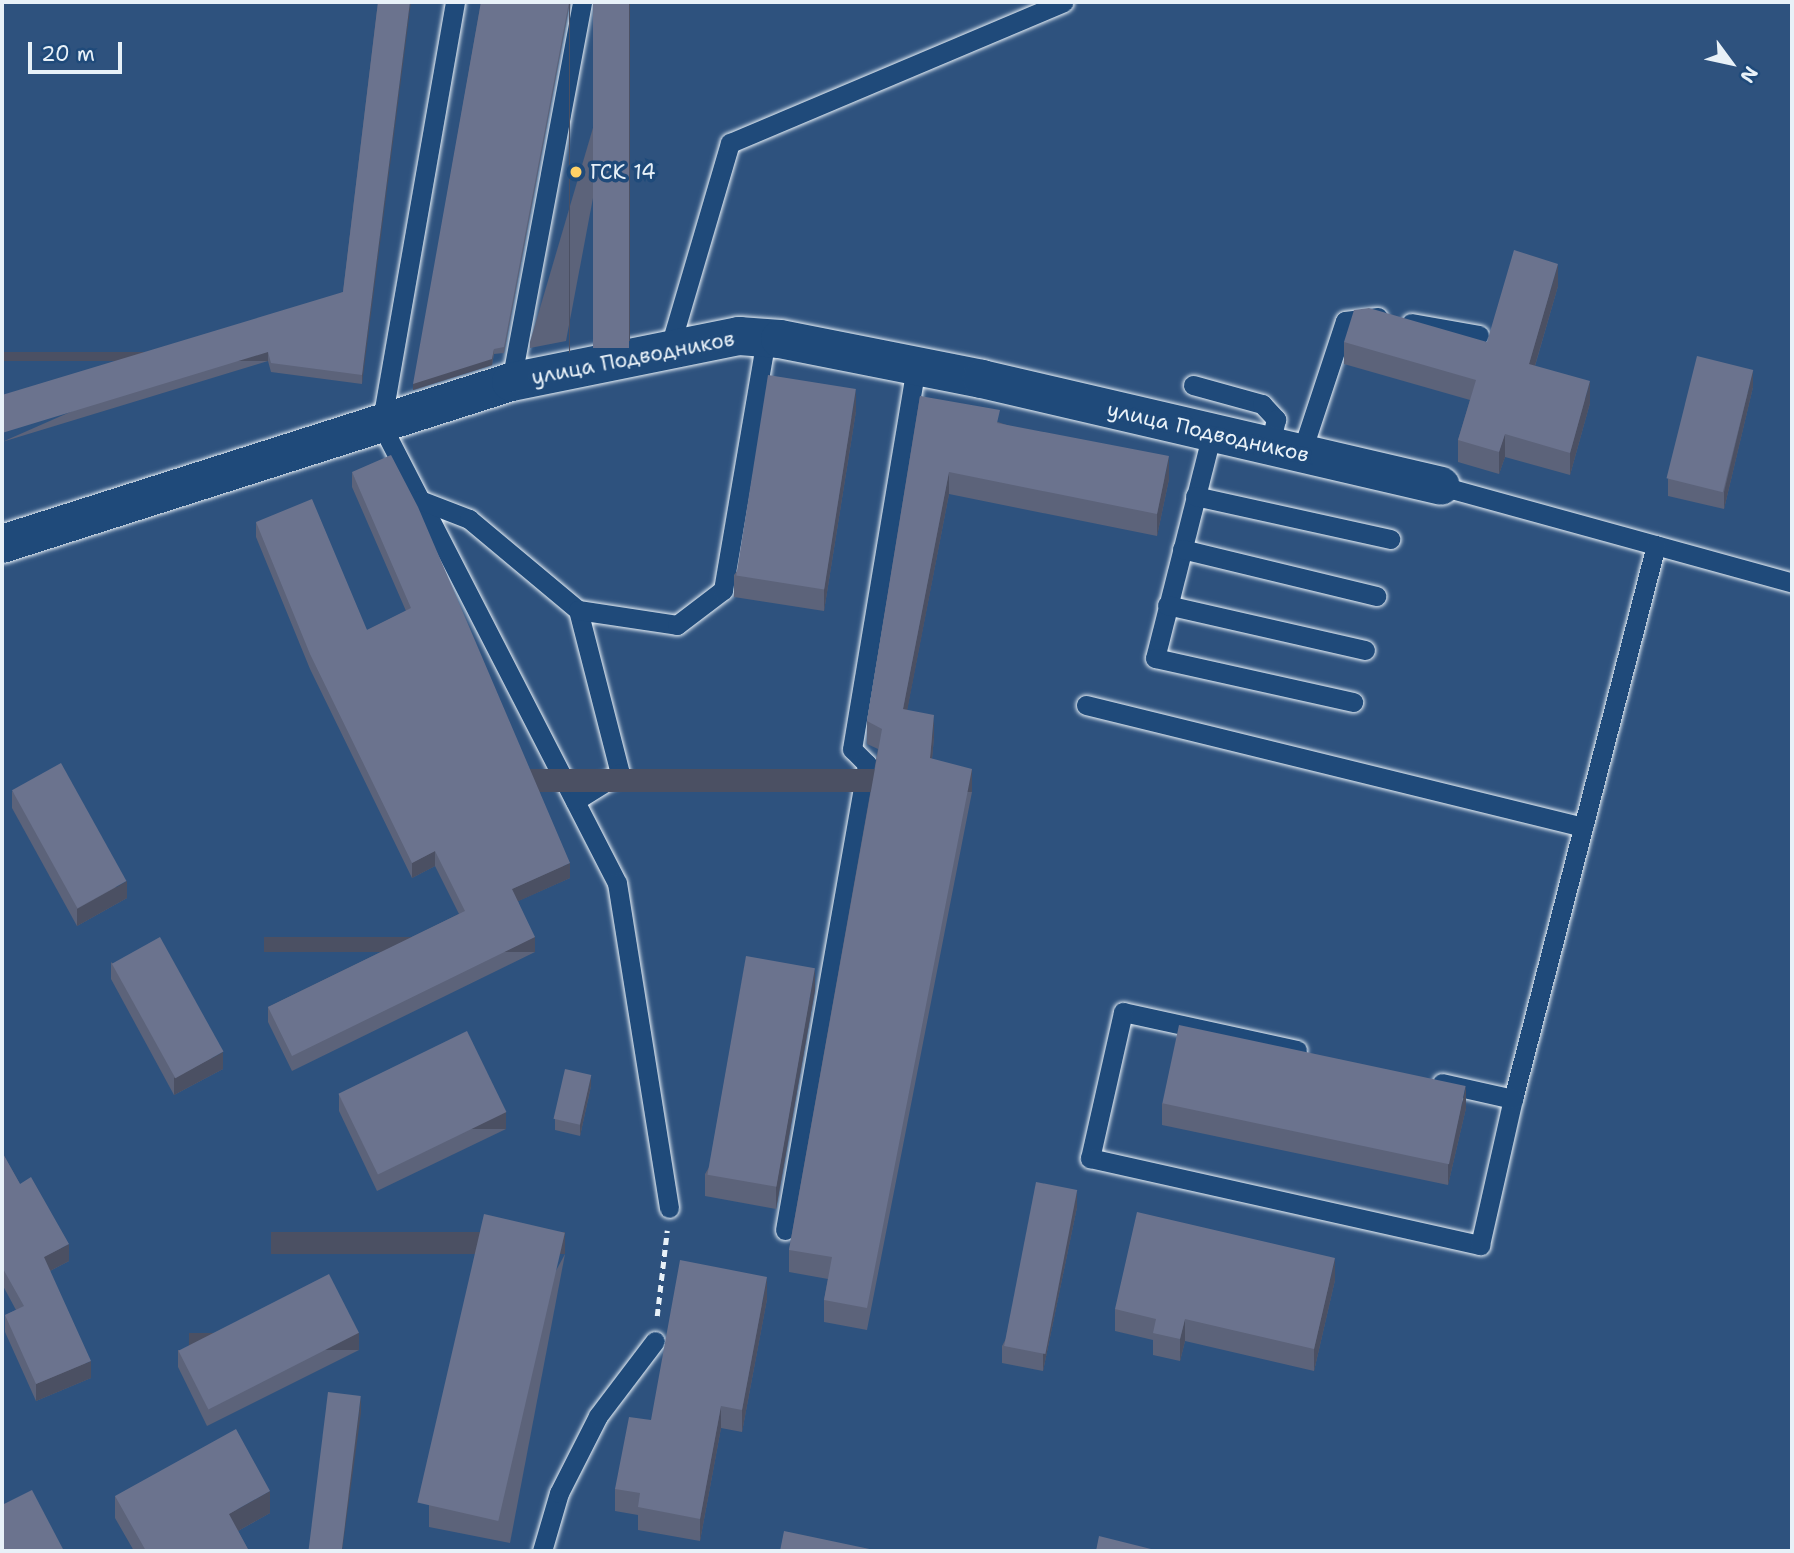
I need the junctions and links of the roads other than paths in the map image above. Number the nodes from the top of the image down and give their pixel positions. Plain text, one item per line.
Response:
1 (455, 2) edge
2 (582, 2) edge
3 (1063, 2) edge
4 (1479, 335) dead end
5 (766, 338) junction
6 (669, 350) junction
7 (916, 366) junction
8 (512, 383) junction
9 (1193, 385) dead end
10 (382, 424) junction
11 (1212, 433) junction
12 (1286, 450) junction
13 (1441, 486) joint
14 (1195, 496) junction
15 (420, 499) junction
16 (1390, 539) dead end
17 (2, 544) edge
18 (1656, 545) junction
19 (1182, 549) junction
20 (1792, 583) edge
21 (1376, 596) dead end
22 (1167, 606) junction
23 (578, 610) junction
24 (1365, 650) dead end
25 (1353, 702) dead end
26 (1086, 705) dead end
27 (575, 801) junction
28 (1583, 827) junction
29 (1311, 1054) edge
30 (1419, 1078) edge
31 (1513, 1099) junction
32 (669, 1208) road end
33 (785, 1230) dead end
34 (654, 1341) road end
35 (542, 1551) edge

1 - 10 lane
2 - 8 lane
3 - 6 lane
4 - 12 lane
5 - 6 street, улица Подводников
5 - 7 street, улица Подводников
5 - 23 lane
6 - 8 street, улица Подводников
7 - 11 street, улица Подводников
7 - 33 lane
8 - 10 street, улица Подводников
9 - 12 lane
10 - 15 lane
10 - 17 street, улица Подводников
11 - 12 street, улица Подводников
11 - 14 lane
12 - 13 street, улица Подводников
13 - 18 lane
14 - 16 lane
14 - 19 lane
15 - 23 lane
15 - 27 lane
18 - 20 lane
18 - 28 lane
19 - 21 lane
19 - 22 lane
22 - 24 lane
22 - 25 lane
23 - 27 lane
26 - 28 lane
27 - 32 lane
28 - 31 lane
29 - 31 lane
30 - 31 lane
34 - 35 lane

